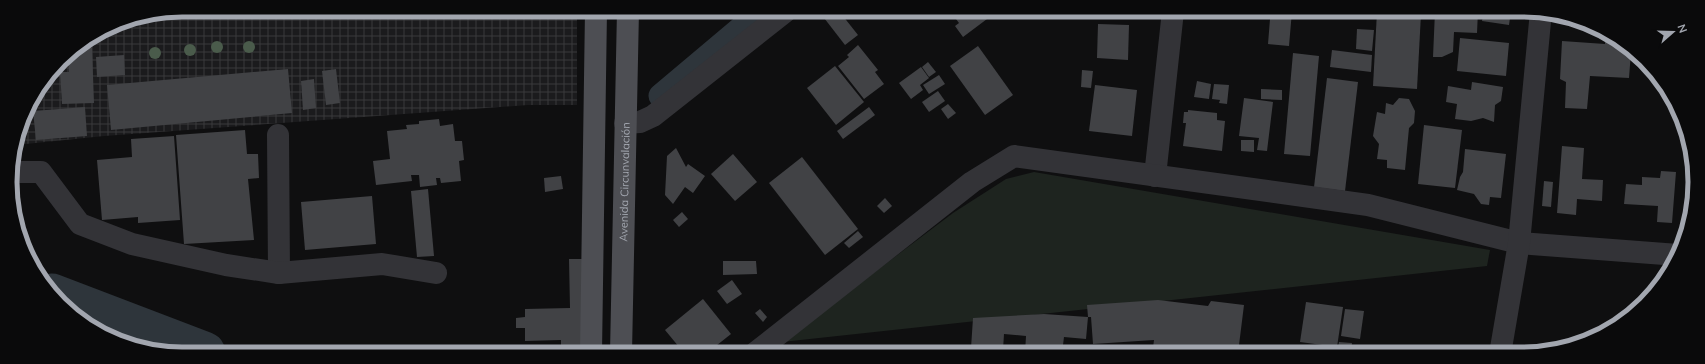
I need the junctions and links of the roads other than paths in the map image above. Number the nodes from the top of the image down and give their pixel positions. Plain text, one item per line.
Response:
1 (596, 17) edge
2 (628, 17) edge
3 (778, 17) edge
4 (1172, 17) edge
5 (1540, 18) edge
6 (625, 123) junction
7 (278, 135) dead end
8 (17, 172) edge
9 (1155, 176) junction
10 (1519, 243) junction
11 (1671, 254) edge
12 (279, 272) junction
13 (436, 273) dead end
14 (591, 347) edge
15 (621, 347) edge
16 (763, 347) edge
17 (1501, 347) edge

1 - 14 main road
2 - 6 main road, Avenida Circunvalación
3 - 6 street
4 - 9 street
5 - 10 street
6 - 15 main road, Avenida Circunvalación
7 - 12 street
8 - 12 street
9 - 10 street
9 - 16 street
10 - 11 street
10 - 17 street
12 - 13 street

